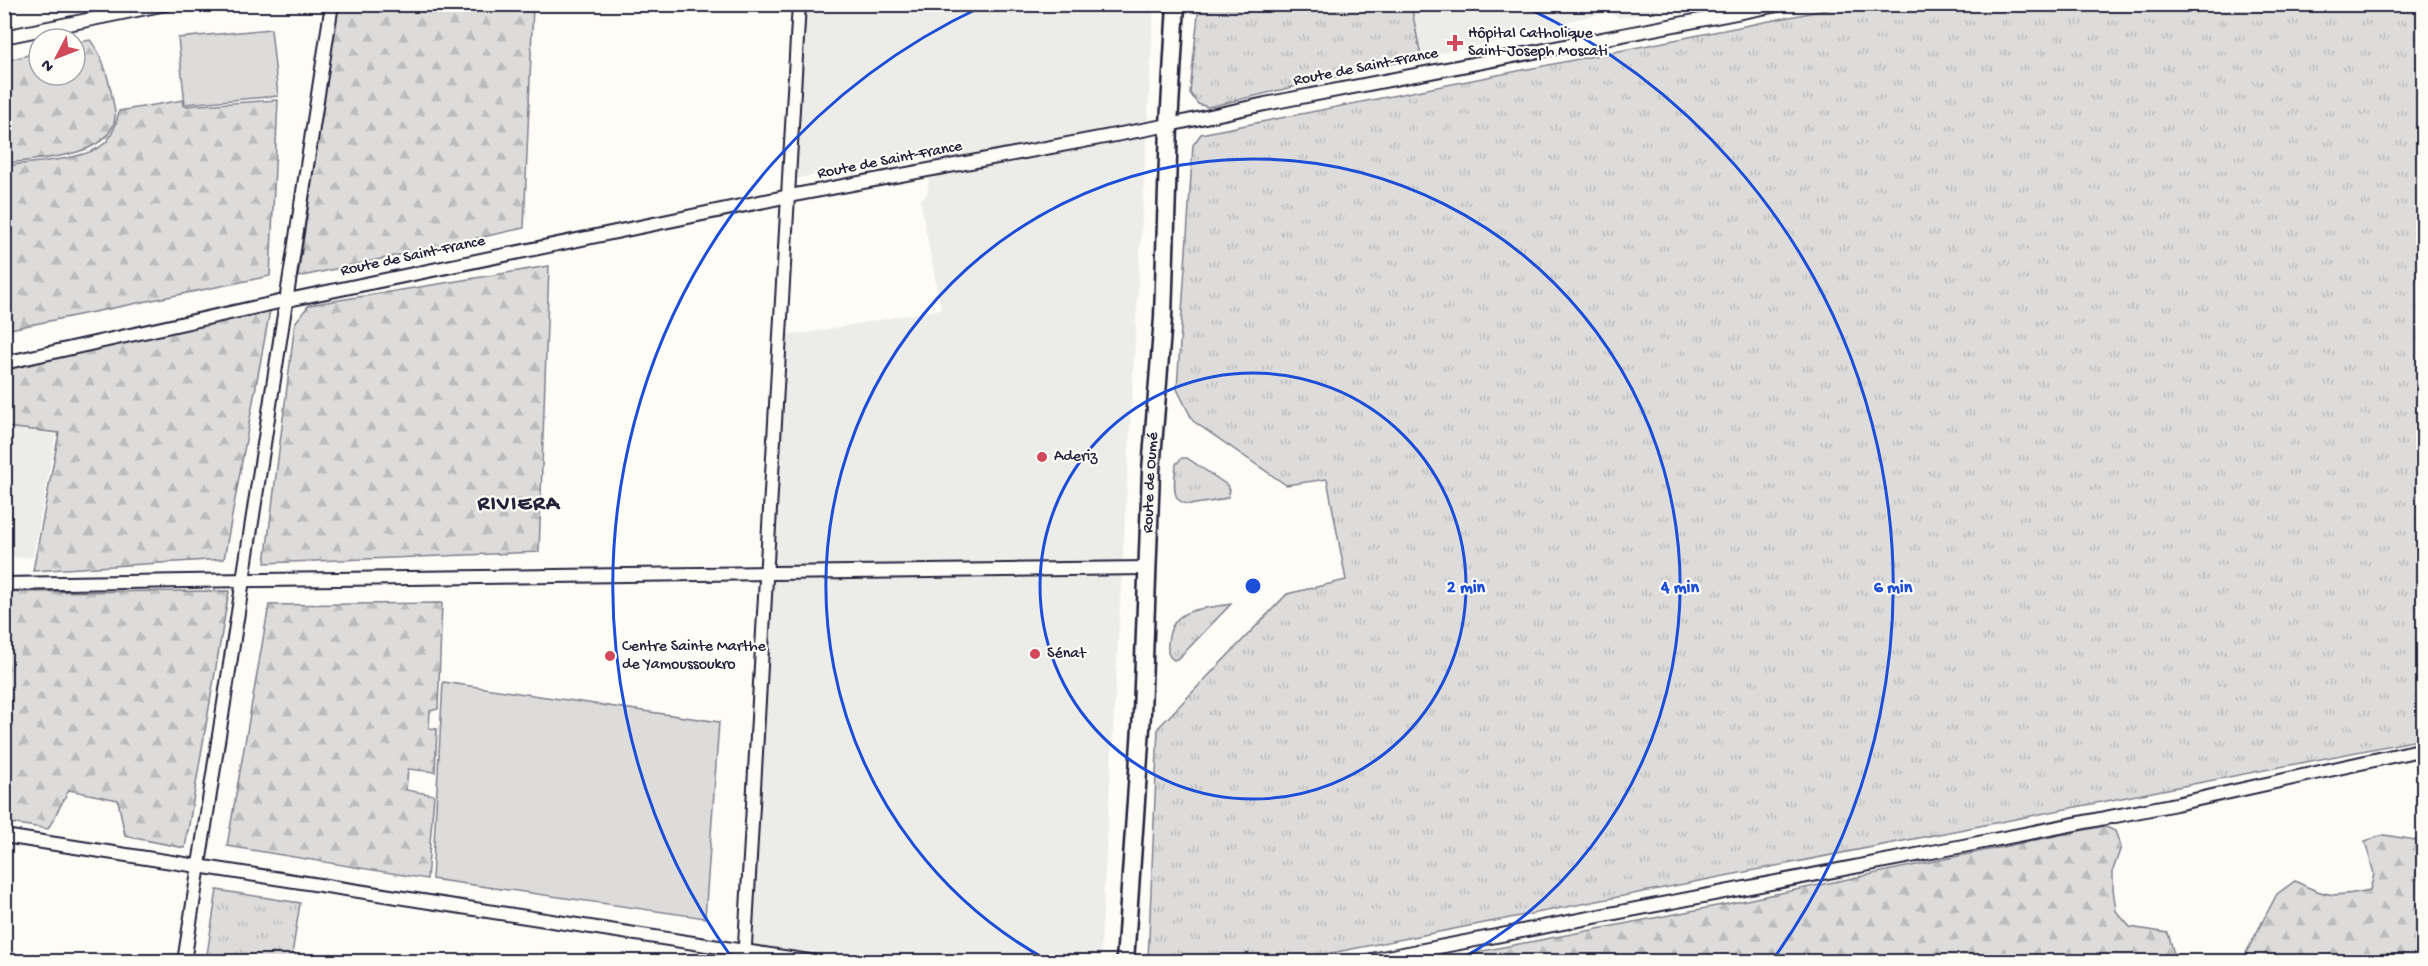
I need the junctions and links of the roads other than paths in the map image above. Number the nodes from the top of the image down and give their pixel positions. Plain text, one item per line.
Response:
1 (165, 4) edge
2 (332, 4) edge
3 (799, 4) edge
4 (1176, 4) edge
5 (1784, 4) edge
6 (4, 37) edge
7 (1169, 125) junction
8 (789, 196) junction
9 (288, 300) junction
10 (4, 363) edge
11 (1147, 568) junction
12 (766, 571) junction
13 (244, 580) junction
14 (4, 584) edge
15 (2424, 749) edge
16 (4, 836) edge
17 (201, 867) junction
18 (744, 956) edge
19 (1405, 957) edge
20 (184, 962) edge
21 (816, 962) edge
22 (1125, 962) edge
23 (1361, 962) edge

1 - 6 street
2 - 9 street
3 - 8 street
4 - 7 main road, Route de Oumé
5 - 7 street, Route de Saint-France
7 - 8 street, Route de Saint-France
7 - 11 main road, Route de Oumé
8 - 9 street, Route de Saint-France
8 - 12 street
9 - 10 street, Route de Saint-France
9 - 13 street
11 - 12 street
11 - 22 main road, Route de Oumé
12 - 13 street
12 - 18 street
13 - 14 street
13 - 17 street
15 - 19 street
16 - 17 street
17 - 18 street
17 - 20 street
18 - 21 street
19 - 23 street

